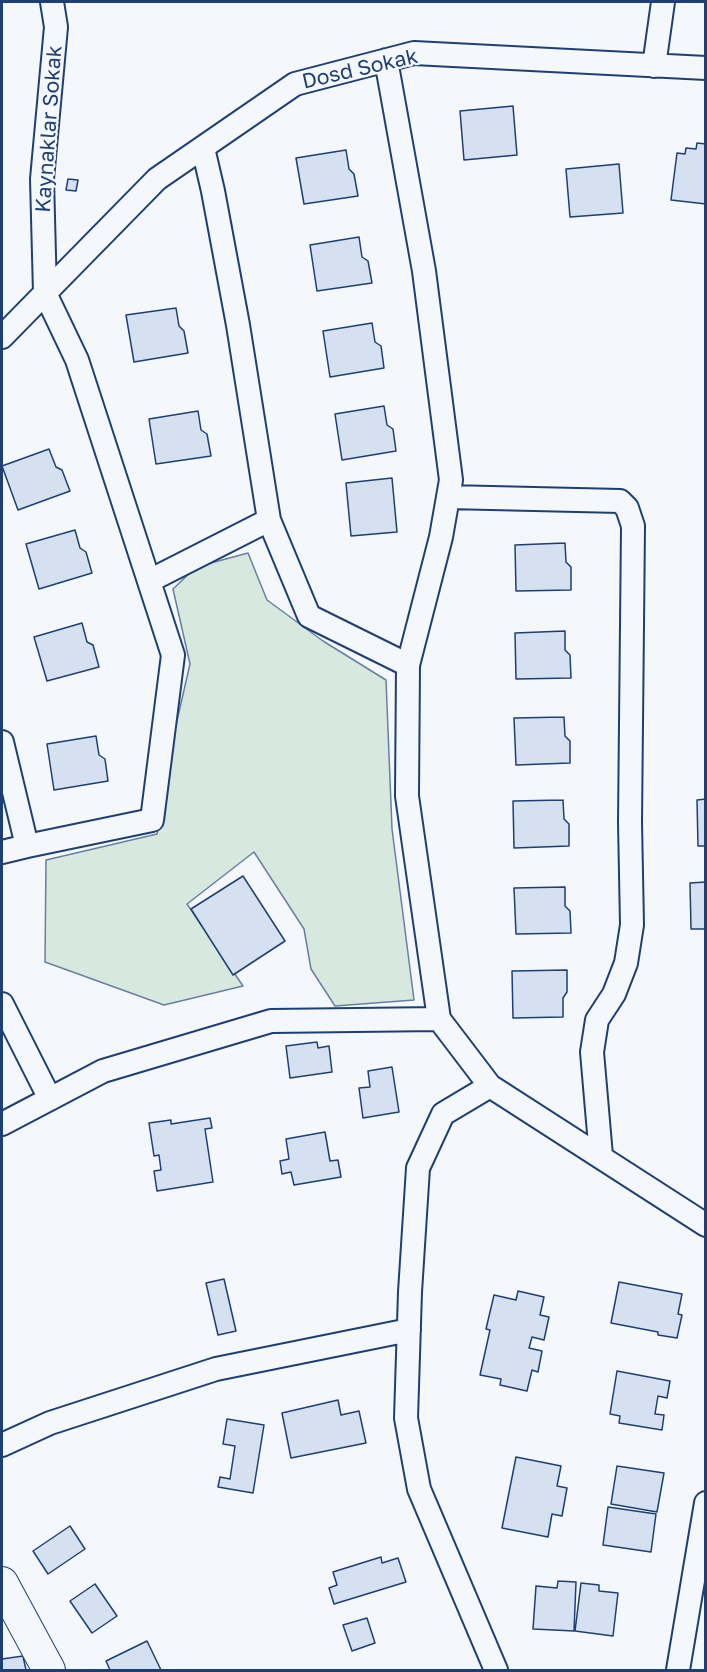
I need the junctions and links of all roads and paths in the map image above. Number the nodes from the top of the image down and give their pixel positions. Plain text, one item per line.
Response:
1 (52, 2) edge
2 (663, 2) edge
3 (386, 60) junction
4 (654, 66) junction
5 (705, 69) edge
6 (203, 148) junction
7 (45, 292) junction
8 (2, 337) edge
9 (448, 496) junction
10 (269, 520) junction
11 (148, 581) junction
12 (408, 665) junction
13 (2, 742) edge
14 (27, 846) junction
15 (2, 852) edge
16 (2, 1004) edge
17 (440, 1019) junction
18 (490, 1086) junction
19 (50, 1099) junction
20 (2, 1124) edge
21 (601, 1156) junction
22 (705, 1225) edge
23 (409, 1330) junction
24 (2, 1445) edge
25 (705, 1503) edge
26 (2, 1583) edge
27 (49, 1671) edge
28 (496, 1671) edge
29 (678, 1671) edge

1 - 7 street, Kaynaklar Sokak
2 - 4 street
3 - 4 street, Dosd Sokak
3 - 6 street, Dosd Sokak
3 - 9 street
4 - 5 street, Dosd Sokak
6 - 7 street, Dosd Sokak
6 - 10 street
7 - 8 street, Dosd Sokak
7 - 11 street
9 - 12 street
9 - 21 street
10 - 11 street
10 - 12 street
11 - 14 street
12 - 17 street
13 - 14 street
14 - 15 street
16 - 19 street
17 - 18 street
17 - 19 street
18 - 21 street
18 - 23 street
19 - 20 street
21 - 22 street
23 - 24 street
23 - 28 street
25 - 29 street
26 - 27 street

